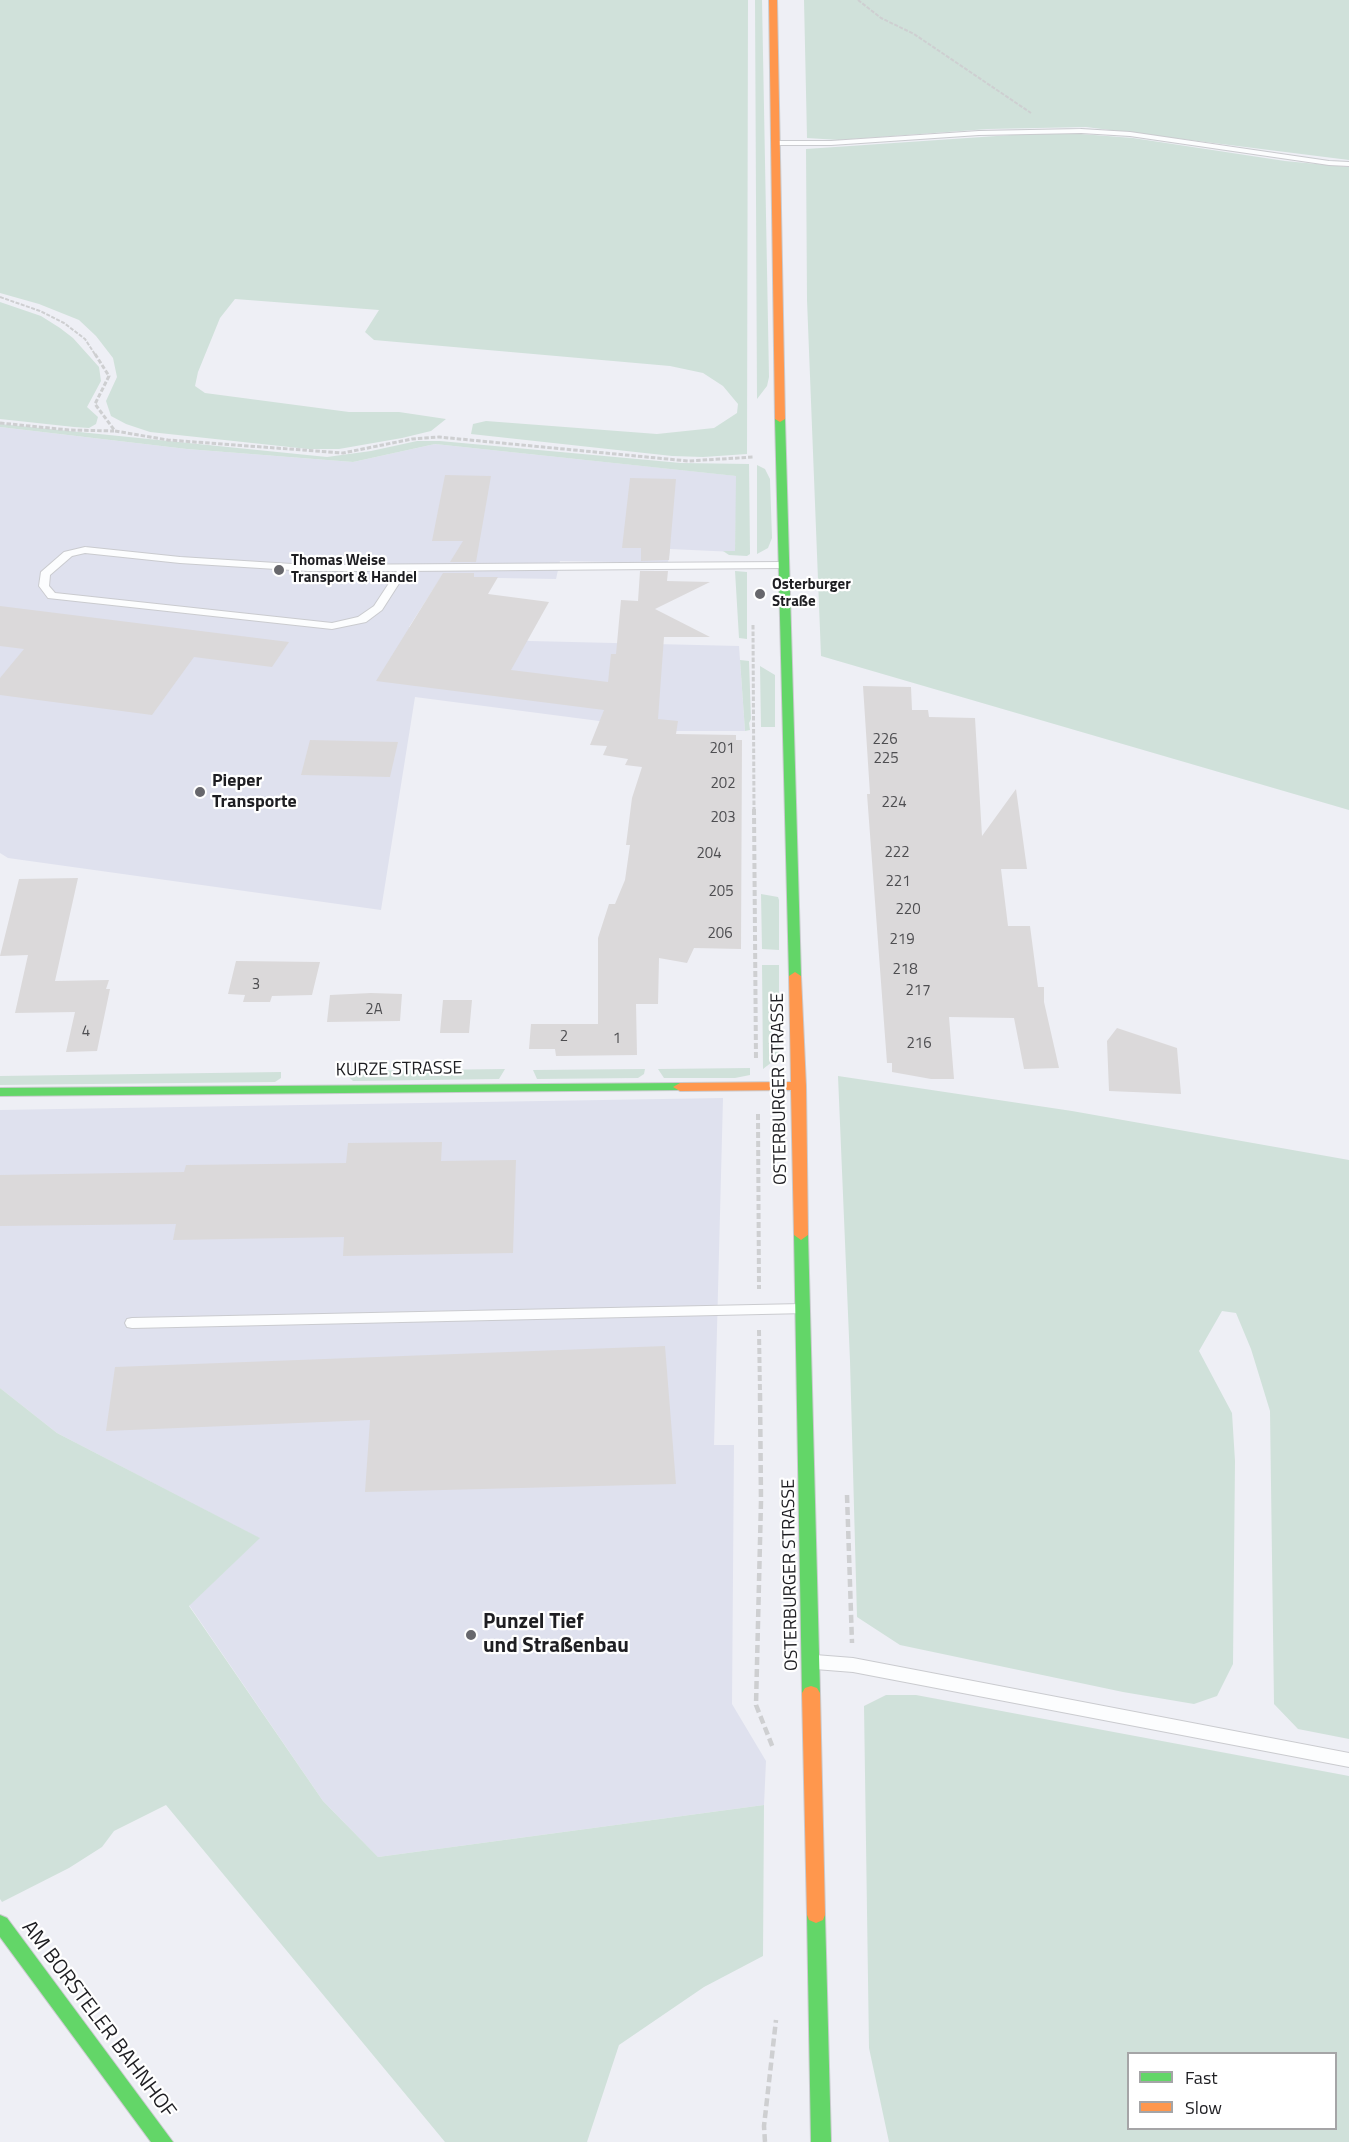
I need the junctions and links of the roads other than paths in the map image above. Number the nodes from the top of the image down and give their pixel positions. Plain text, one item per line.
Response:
1 (773, 0) edge
2 (776, 143) junction
3 (1349, 164) edge
4 (783, 565) junction
5 (404, 569) junction
6 (799, 1086) junction
7 (0, 1092) edge
8 (804, 1309) junction
9 (132, 1323) dead end
10 (810, 1662) junction
11 (1349, 1760) edge
12 (0, 1923) edge
13 (163, 2142) edge
14 (821, 2142) edge

1 - 2 street, OSTERBURGER STRASSE
2 - 3 lane
2 - 4 street, OSTERBURGER STRASSE
4 - 5 lane
4 - 6 street, OSTERBURGER STRASSE
5 - 5 lane
6 - 7 street, KURZE STRASSE
6 - 8 street, OSTERBURGER STRASSE
8 - 9 lane
8 - 10 street, OSTERBURGER STRASSE
10 - 11 lane
10 - 14 street, OSTERBURGER STRASSE
12 - 13 street, AM BORSTELER BAHNHOF

